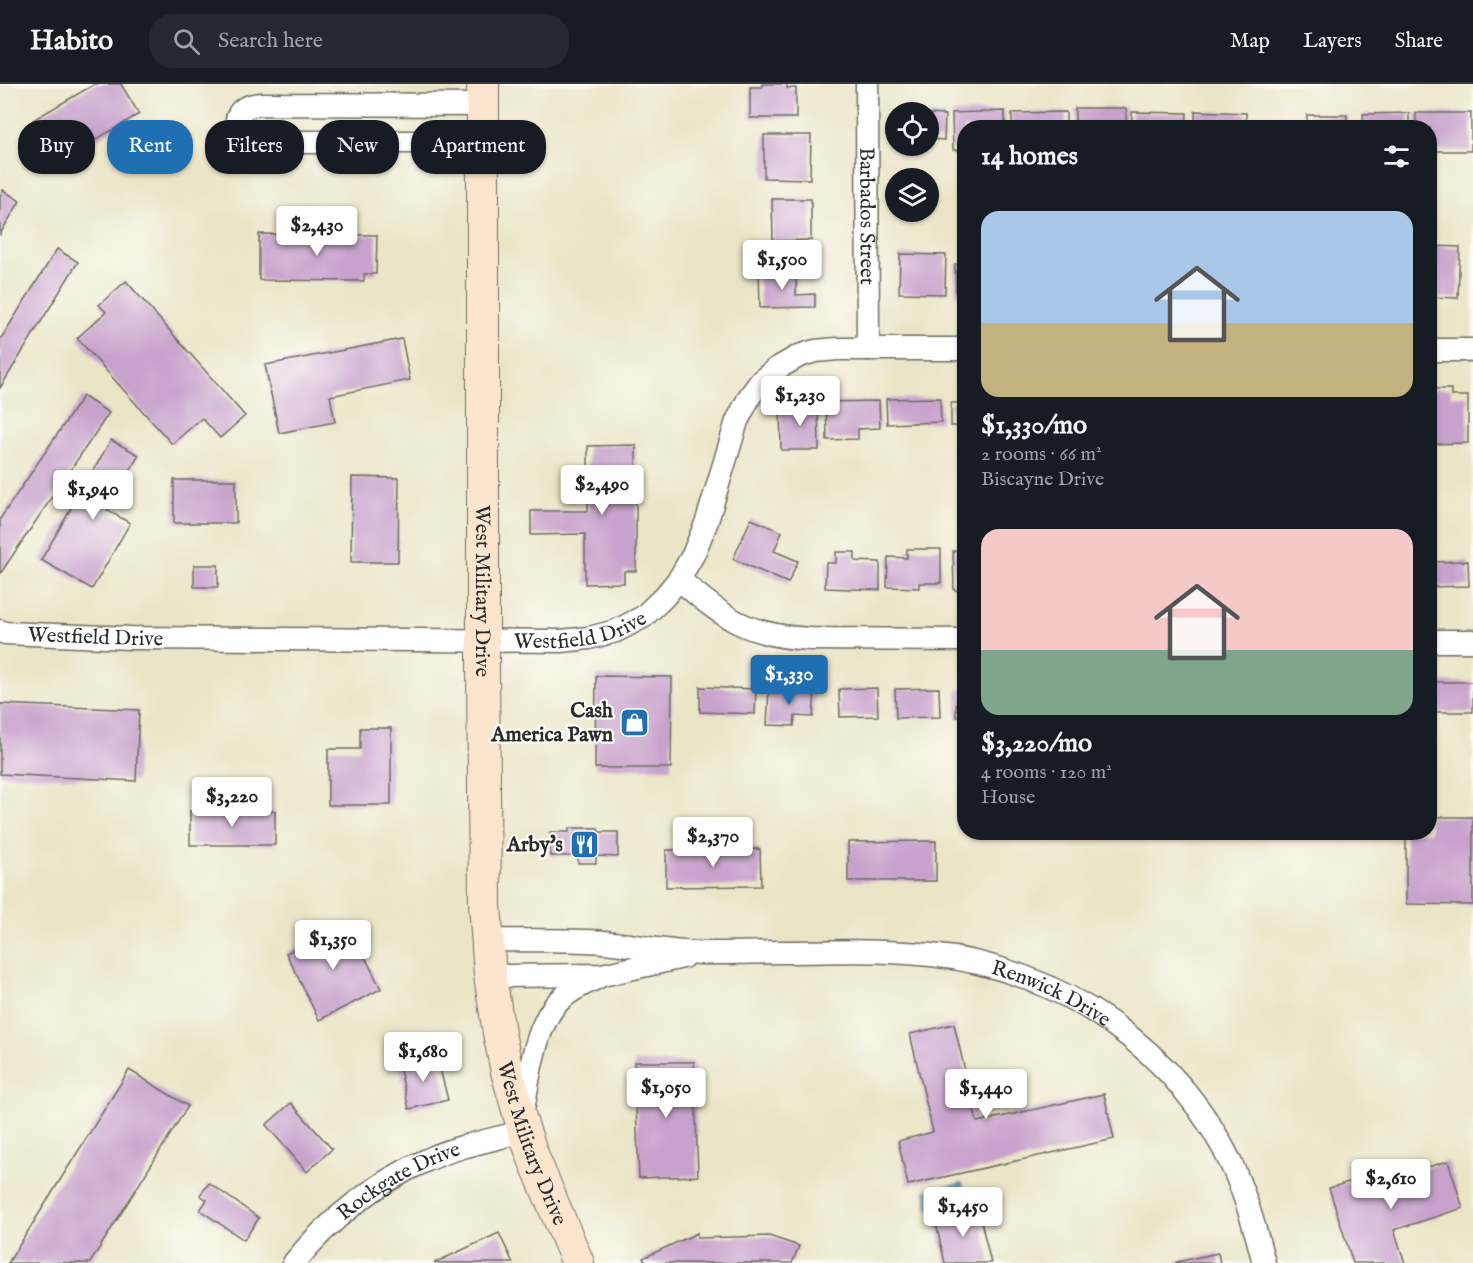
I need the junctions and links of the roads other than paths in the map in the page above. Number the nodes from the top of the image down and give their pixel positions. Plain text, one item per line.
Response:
1 (867, 84) edge
2 (483, 95) edge
3 (366, 105) junction
4 (366, 120) edge
5 (483, 120) edge
6 (316, 142) edge
7 (483, 174) edge
8 (868, 349) junction
9 (957, 349) edge
10 (1437, 350) edge
11 (1473, 350) edge
12 (679, 579) junction
13 (0, 631) edge
14 (483, 640) junction
15 (957, 640) edge
16 (1437, 641) edge
17 (1473, 641) edge
18 (487, 940) junction
19 (699, 953) junction
20 (602, 975) junction
21 (490, 976) junction
22 (522, 1126) junction
23 (294, 1263) edge
24 (578, 1263) edge
25 (1264, 1263) edge

1 - 8 street, Barbados Street
2 - 3 street
2 - 5 main road, West Military Drive
3 - 4 street
3 - 6 street
7 - 14 main road, West Military Drive
8 - 9 street, Westfield Drive
8 - 12 street, Westfield Drive
10 - 11 street
12 - 14 street, Westfield Drive
12 - 15 street
13 - 14 street, Westfield Drive
14 - 18 main road, West Military Drive
16 - 17 street
18 - 19 street, Renwick Drive
18 - 21 main road, West Military Drive
19 - 20 street, Renwick Drive
19 - 25 street, Renwick Drive
20 - 21 street, Renwick Drive
20 - 22 street, Renwick Drive
21 - 22 main road, West Military Drive
22 - 23 street, Rockgate Drive
22 - 24 main road, West Military Drive

